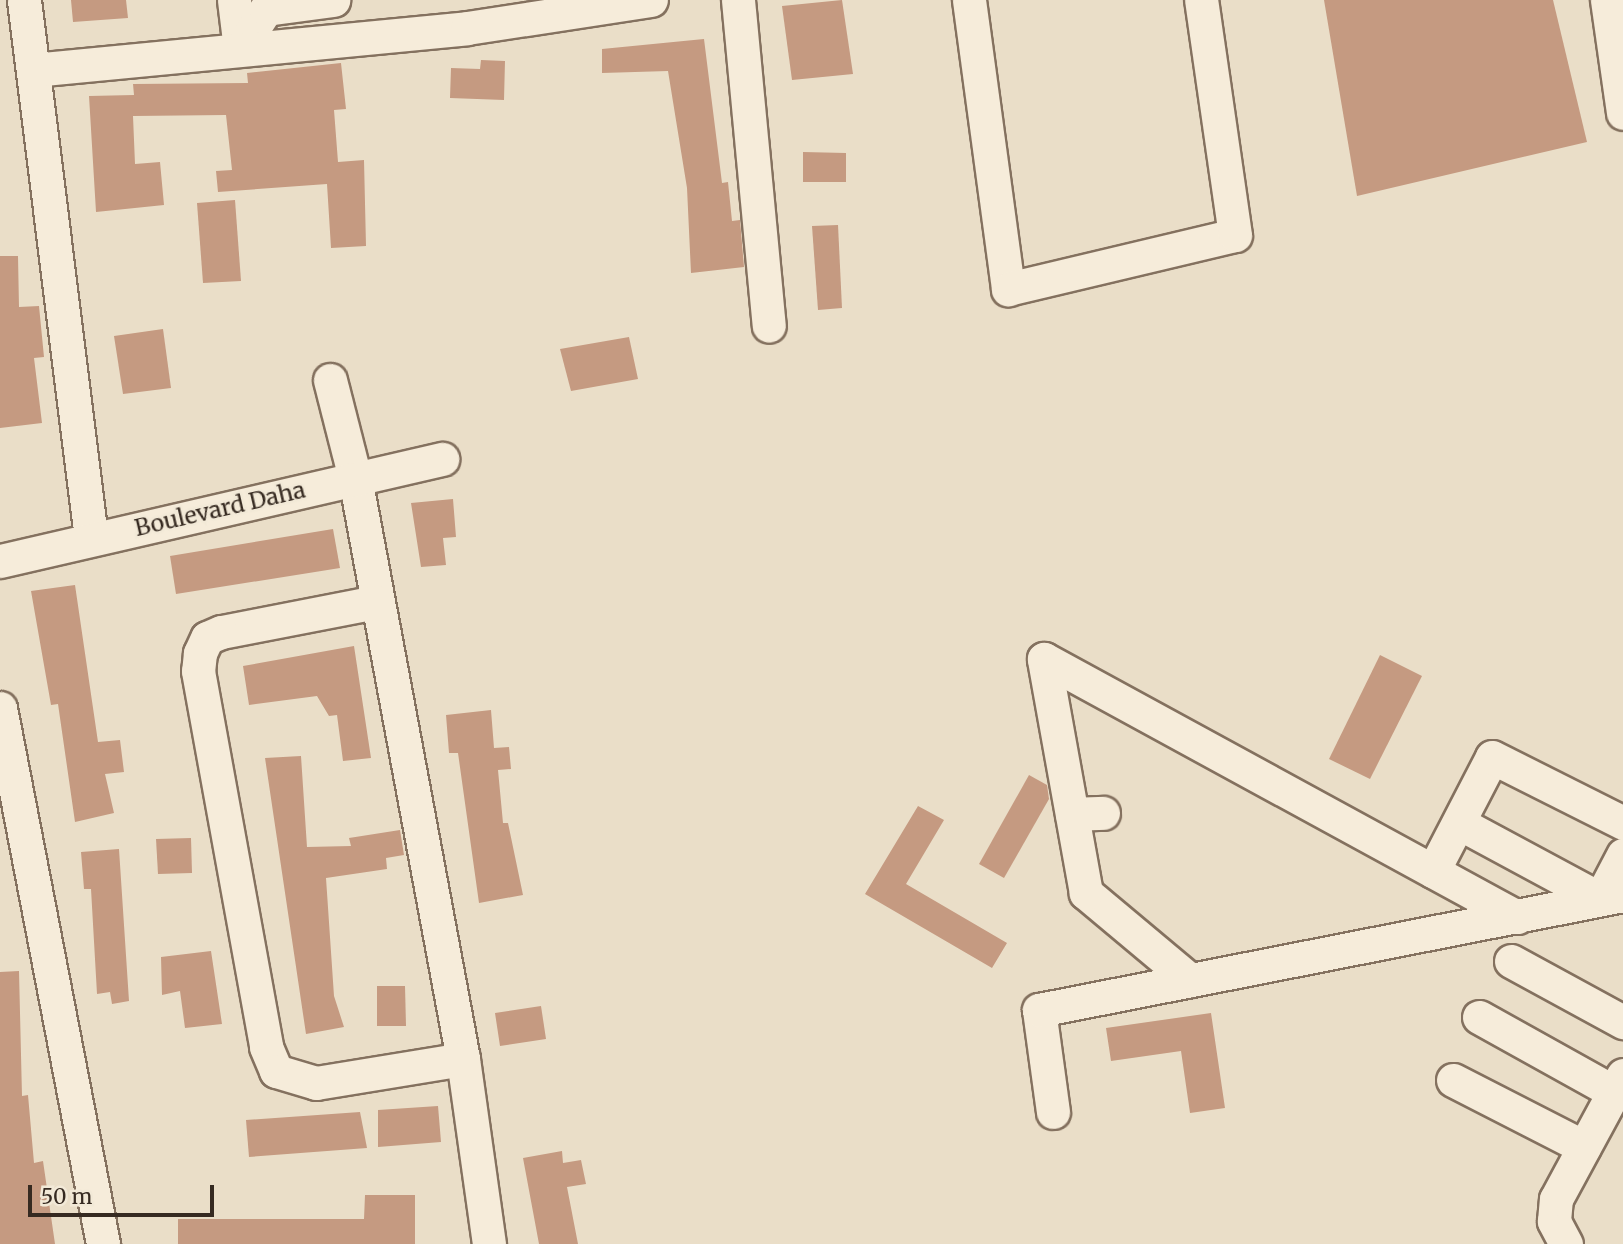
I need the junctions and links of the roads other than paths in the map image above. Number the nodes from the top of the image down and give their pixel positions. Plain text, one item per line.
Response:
1 (24, 0) edge
2 (234, 0) edge
3 (333, 0) edge
4 (651, 0) edge
5 (738, 0) edge
6 (969, 0) edge
7 (1201, 0) edge
8 (1607, 0) edge
9 (466, 14) edge
10 (240, 49) junction
11 (33, 70) junction
12 (1623, 113) edge
13 (769, 326) dead end
14 (330, 380) dead end
15 (442, 459) dead end
16 (355, 478) junction
17 (90, 538) junction
18 (0, 561) edge
19 (376, 603) junction
20 (0, 708) edge
21 (4, 762) edge
22 (1459, 823) junction
23 (1623, 823) edge
24 (1623, 855) edge
25 (1433, 871) junction
26 (1612, 897) edge
27 (1517, 917) junction
28 (1511, 961) dead end
29 (1190, 981) junction
30 (1479, 1017) dead end
31 (1623, 1022) edge
32 (463, 1059) junction
33 (1453, 1080) dead end
34 (1618, 1083) edge
35 (1053, 1112) dead end
36 (1584, 1147) junction
37 (103, 1244) edge
38 (489, 1244) edge
39 (1566, 1244) edge

1 - 11 street
2 - 10 street
3 - 10 street
4 - 9 street
5 - 13 street
6 - 7 street
8 - 12 street
9 - 10 street
10 - 11 street
11 - 17 street
14 - 16 street
15 - 16 street, Boulevard Daha
16 - 17 street, Boulevard Daha
16 - 19 street
17 - 18 street, Boulevard Daha
19 - 32 street
19 - 32 street
20 - 21 street
21 - 37 street
22 - 23 street
22 - 25 street
22 - 26 street
24 - 26 street
25 - 27 street
25 - 29 street
26 - 27 street
27 - 29 street
28 - 31 street
29 - 35 street
30 - 34 street
32 - 38 street
33 - 36 street
34 - 36 street
36 - 39 street

